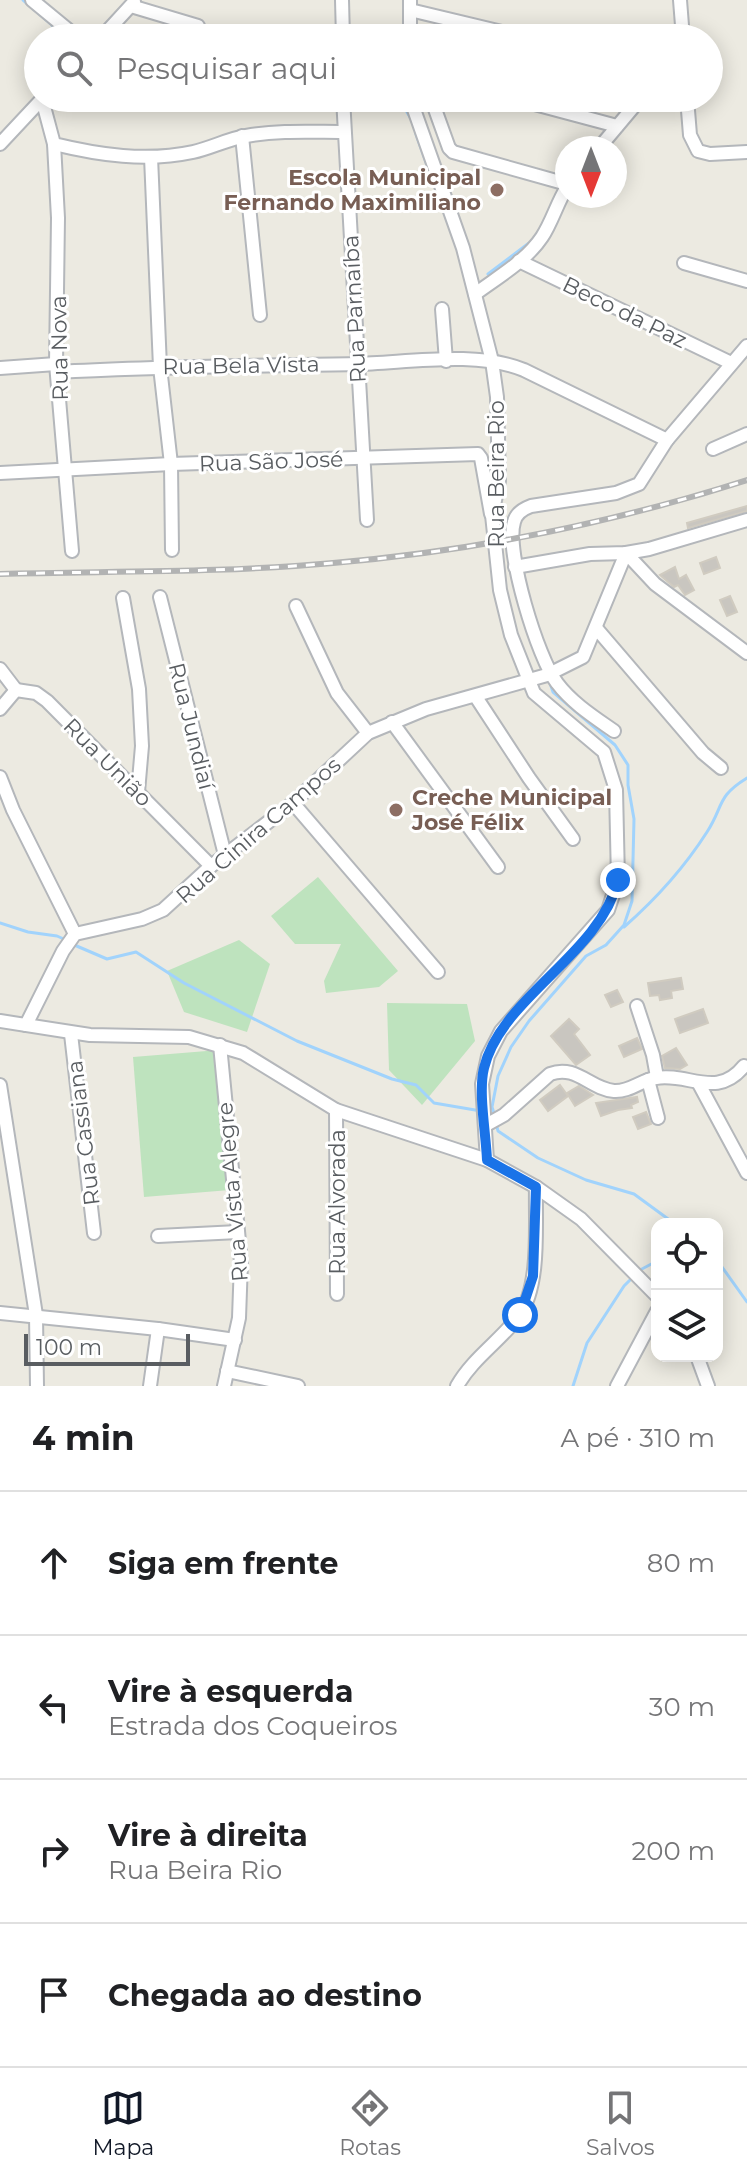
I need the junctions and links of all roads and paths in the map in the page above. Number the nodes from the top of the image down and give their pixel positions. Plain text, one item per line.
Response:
1 (32, 0) edge
2 (342, 0) edge
3 (680, 0) edge
4 (133, 3) edge
5 (410, 5) edge
6 (61, 24) edge
7 (114, 24) edge
8 (192, 24) edge
9 (343, 24) edge
10 (477, 24) edge
11 (682, 24) edge
12 (29, 112) edge
13 (46, 112) edge
14 (343, 112) edge
15 (415, 112) edge
16 (436, 112) edge
17 (564, 112) edge
18 (629, 112) edge
19 (688, 112) edge
20 (617, 126) junction
21 (344, 132) junction
22 (242, 136) junction
23 (609, 136) edge
24 (0, 144) edge
25 (54, 144) junction
26 (747, 152) edge
27 (151, 157) junction
28 (555, 182) edge
29 (555, 206) edge
30 (519, 261) junction
31 (684, 263) dead end
32 (747, 281) edge
33 (475, 294) junction
34 (442, 309) dead end
35 (260, 315) dead end
36 (747, 346) edge
37 (446, 361) junction
38 (485, 361) junction
39 (731, 363) junction
40 (358, 364) junction
41 (160, 367) junction
42 (0, 368) edge
43 (57, 368) junction
44 (747, 434) edge
45 (667, 440) junction
46 (713, 449) dead end
47 (361, 459) junction
48 (171, 464) junction
49 (64, 469) junction
50 (0, 473) edge
51 (492, 515) junction
52 (367, 520) dead end
53 (747, 520) edge
54 (172, 550) dead end
55 (72, 551) dead end
56 (626, 553) junction
57 (515, 567) junction
58 (160, 597) dead end
59 (123, 598) dead end
60 (296, 606) dead end
61 (596, 628) junction
62 (747, 653) edge
63 (0, 669) edge
64 (549, 674) junction
65 (531, 680) junction
66 (16, 690) junction
67 (476, 697) junction
68 (0, 709) edge
69 (392, 722) junction
70 (614, 731) dead end
71 (368, 733) junction
72 (721, 768) dead end
73 (0, 777) edge
74 (138, 792) junction
75 (293, 803) junction
76 (573, 839) dead end
77 (225, 855) junction
78 (211, 866) junction
79 (498, 867) dead end
80 (73, 936) junction
81 (438, 972) dead end
82 (637, 1006) dead end
83 (0, 1021) edge
84 (26, 1025) junction
85 (71, 1034) junction
86 (220, 1045) junction
87 (744, 1066) dead end
88 (652, 1079) junction
89 (699, 1084) junction
90 (0, 1085) edge
91 (336, 1110) junction
92 (658, 1118) dead end
93 (486, 1119) junction
94 (487, 1160) junction
95 (747, 1173) edge
96 (536, 1187) junction
97 (238, 1232) junction
98 (94, 1233) dead end
99 (158, 1236) dead end
100 (652, 1290) edge
101 (337, 1294) dead end
102 (0, 1313) edge
103 (36, 1315) junction
104 (651, 1322) edge
105 (158, 1329) junction
106 (235, 1340) junction
107 (699, 1362) edge
108 (227, 1371) junction
109 (37, 1386) edge
110 (150, 1386) edge
111 (224, 1386) edge
112 (298, 1386) edge
113 (457, 1386) edge
114 (617, 1386) edge
115 (708, 1386) edge

1 - 6 street
2 - 9 street
3 - 11 street
4 - 7 street
4 - 8 street
5 - 10 street
12 - 24 street
13 - 25 street, Rua Nova
14 - 21 street, Rua Parnaíba
15 - 33 street, Rua Beira Rio
16 - 28 street
17 - 20 street
18 - 20 street
19 - 26 street
20 - 23 street
21 - 22 street
21 - 40 street, Rua Parnaíba
22 - 27 street
22 - 35 street
25 - 27 street
25 - 43 street, Rua Nova
27 - 41 street
29 - 30 street
30 - 33 street
30 - 39 street, Beco da Paz
31 - 32 street
33 - 38 street, Rua Beira Rio
34 - 37 street
36 - 39 street
37 - 38 street, Rua Bela Vista
37 - 40 street, Rua Bela Vista
38 - 45 street, Rua Bela Vista
38 - 51 street, Rua Beira Rio
39 - 45 street
40 - 41 street, Rua Bela Vista
40 - 47 street, Rua Parnaíba
41 - 43 street, Rua Bela Vista
41 - 48 street
42 - 43 street, Rua Bela Vista
43 - 49 street, Rua Nova
44 - 46 street
45 - 57 street
47 - 48 street, Rua São José
47 - 51 street, Rua São José
47 - 52 street, Rua Parnaíba
48 - 49 street, Rua São José
48 - 54 street
49 - 50 street, Rua São José
49 - 55 street, Rua Nova
51 - 65 street, Rua Beira Rio
53 - 56 street
56 - 57 street
56 - 61 street, Rua Cinira Campos
56 - 62 street
57 - 64 street
58 - 77 street, Rua Jundiaí
59 - 74 street
60 - 71 street
61 - 64 street, Rua Cinira Campos
61 - 72 street
63 - 66 street, Rua União
64 - 65 street, Rua Cinira Campos
64 - 70 street
65 - 67 street, Rua Cinira Campos
65 - 93 street, Rua Beira Rio
66 - 68 street
66 - 74 street, Rua União
67 - 69 street, Rua Cinira Campos
67 - 76 street
69 - 71 street, Rua Cinira Campos
69 - 79 street
71 - 75 street, Rua Cinira Campos
73 - 80 street
74 - 78 street, Rua União
75 - 77 street, Rua Cinira Campos
75 - 81 street
77 - 78 street, Rua Cinira Campos
78 - 80 street, Rua Cinira Campos
80 - 84 street
82 - 88 street
83 - 84 street
84 - 85 street
85 - 86 street
85 - 98 street, Rua Cassiana
86 - 91 street
86 - 97 street, Rua Vista Alegre
87 - 89 street
88 - 89 street
88 - 92 street
88 - 93 street
89 - 95 street
90 - 103 street
91 - 94 street
91 - 101 street, Rua Alvorada
93 - 94 street, Rua Beira Rio
94 - 96 street
96 - 100 street
96 - 113 street
97 - 99 street
97 - 106 street, Rua Vista Alegre
102 - 103 street
103 - 105 street
103 - 109 street
104 - 114 street
105 - 106 street
105 - 110 street
106 - 108 street, Rua Vista Alegre
107 - 115 street
108 - 111 street, Rua Vista Alegre
108 - 112 street

